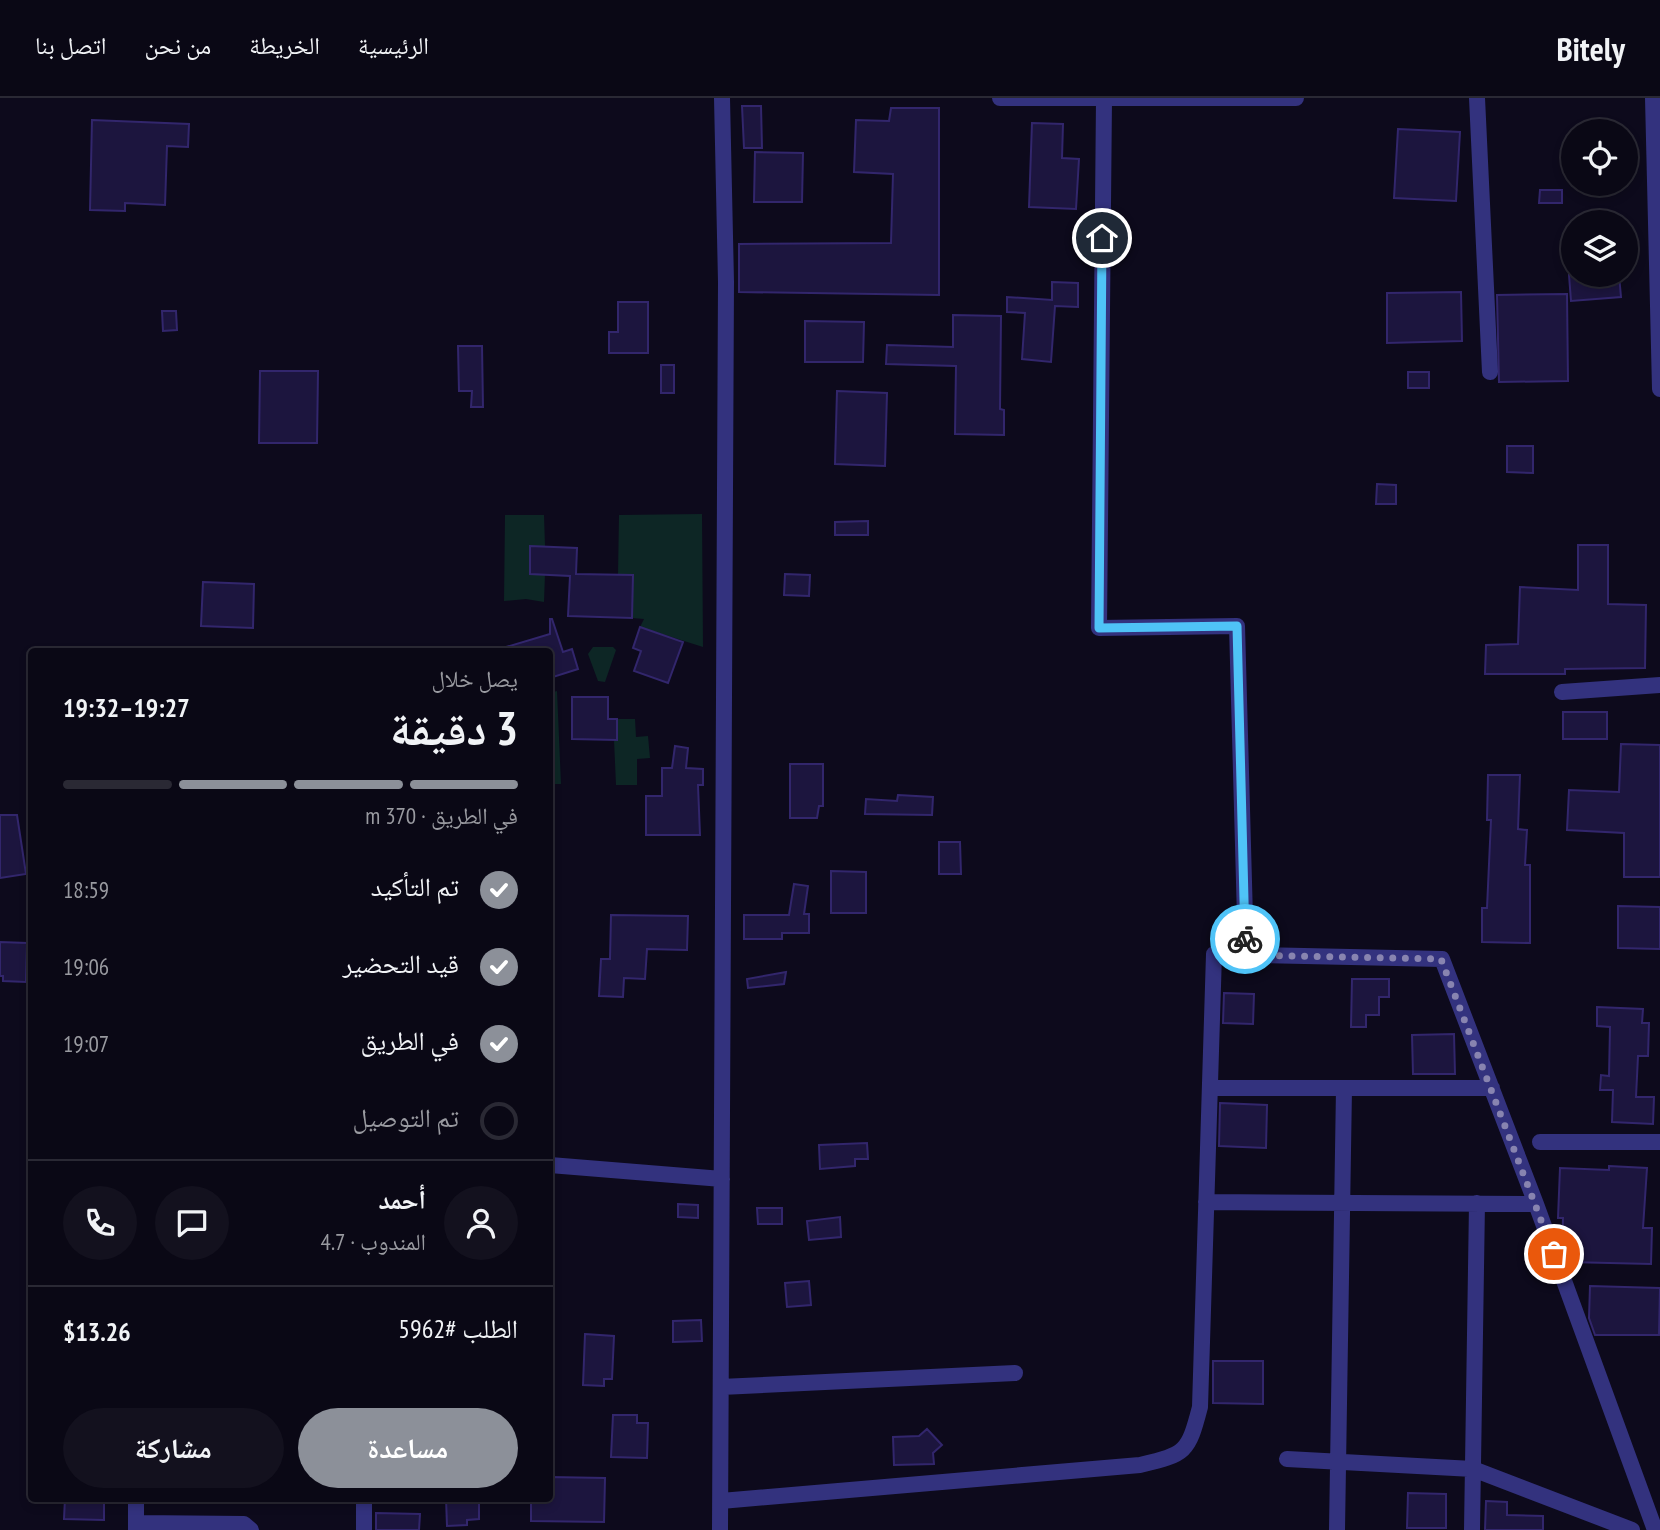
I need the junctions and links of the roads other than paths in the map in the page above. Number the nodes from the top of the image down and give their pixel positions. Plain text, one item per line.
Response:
1 (722, 98) edge
2 (1000, 98) edge
3 (1296, 98) edge
4 (1477, 98) edge
5 (1653, 98) edge
6 (1104, 99) edge
7 (1490, 372) dead end
8 (1660, 389) edge
9 (1660, 685) edge
10 (1562, 692) dead end
11 (1245, 955) junction
12 (1210, 1088) junction
13 (1344, 1088) junction
14 (1492, 1088) junction
15 (1540, 1142) dead end
16 (1660, 1142) edge
17 (553, 1165) edge
18 (722, 1179) junction
19 (1206, 1202) junction
20 (1342, 1203) junction
21 (1477, 1203) junction
22 (1536, 1203) junction
23 (1015, 1373) dead end
24 (721, 1387) junction
25 (1287, 1459) dead end
26 (1338, 1462) junction
27 (1473, 1469) junction
28 (721, 1501) junction
29 (136, 1502) edge
30 (364, 1502) edge
31 (1584, 1522) edge
32 (136, 1526) edge
33 (251, 1530) edge
34 (364, 1530) edge
35 (720, 1530) edge
36 (1337, 1530) edge
37 (1472, 1530) edge
38 (1632, 1530) edge
39 (1655, 1530) edge

1 - 18 street
2 - 6 street
3 - 6 street
4 - 7 street
5 - 8 street
6 - 11 street
9 - 10 street
11 - 12 street
11 - 14 street
12 - 13 street
12 - 19 street
13 - 14 street
13 - 20 street
14 - 22 street
15 - 16 street
17 - 18 street
18 - 24 street
19 - 20 street
19 - 28 street
20 - 21 street
20 - 26 street
21 - 22 street
21 - 27 street
22 - 39 street
23 - 24 street
24 - 28 street
25 - 26 street
26 - 27 street
26 - 36 street
27 - 31 street
27 - 37 street
28 - 35 street
29 - 32 street
30 - 34 street
31 - 38 street
32 - 33 street

